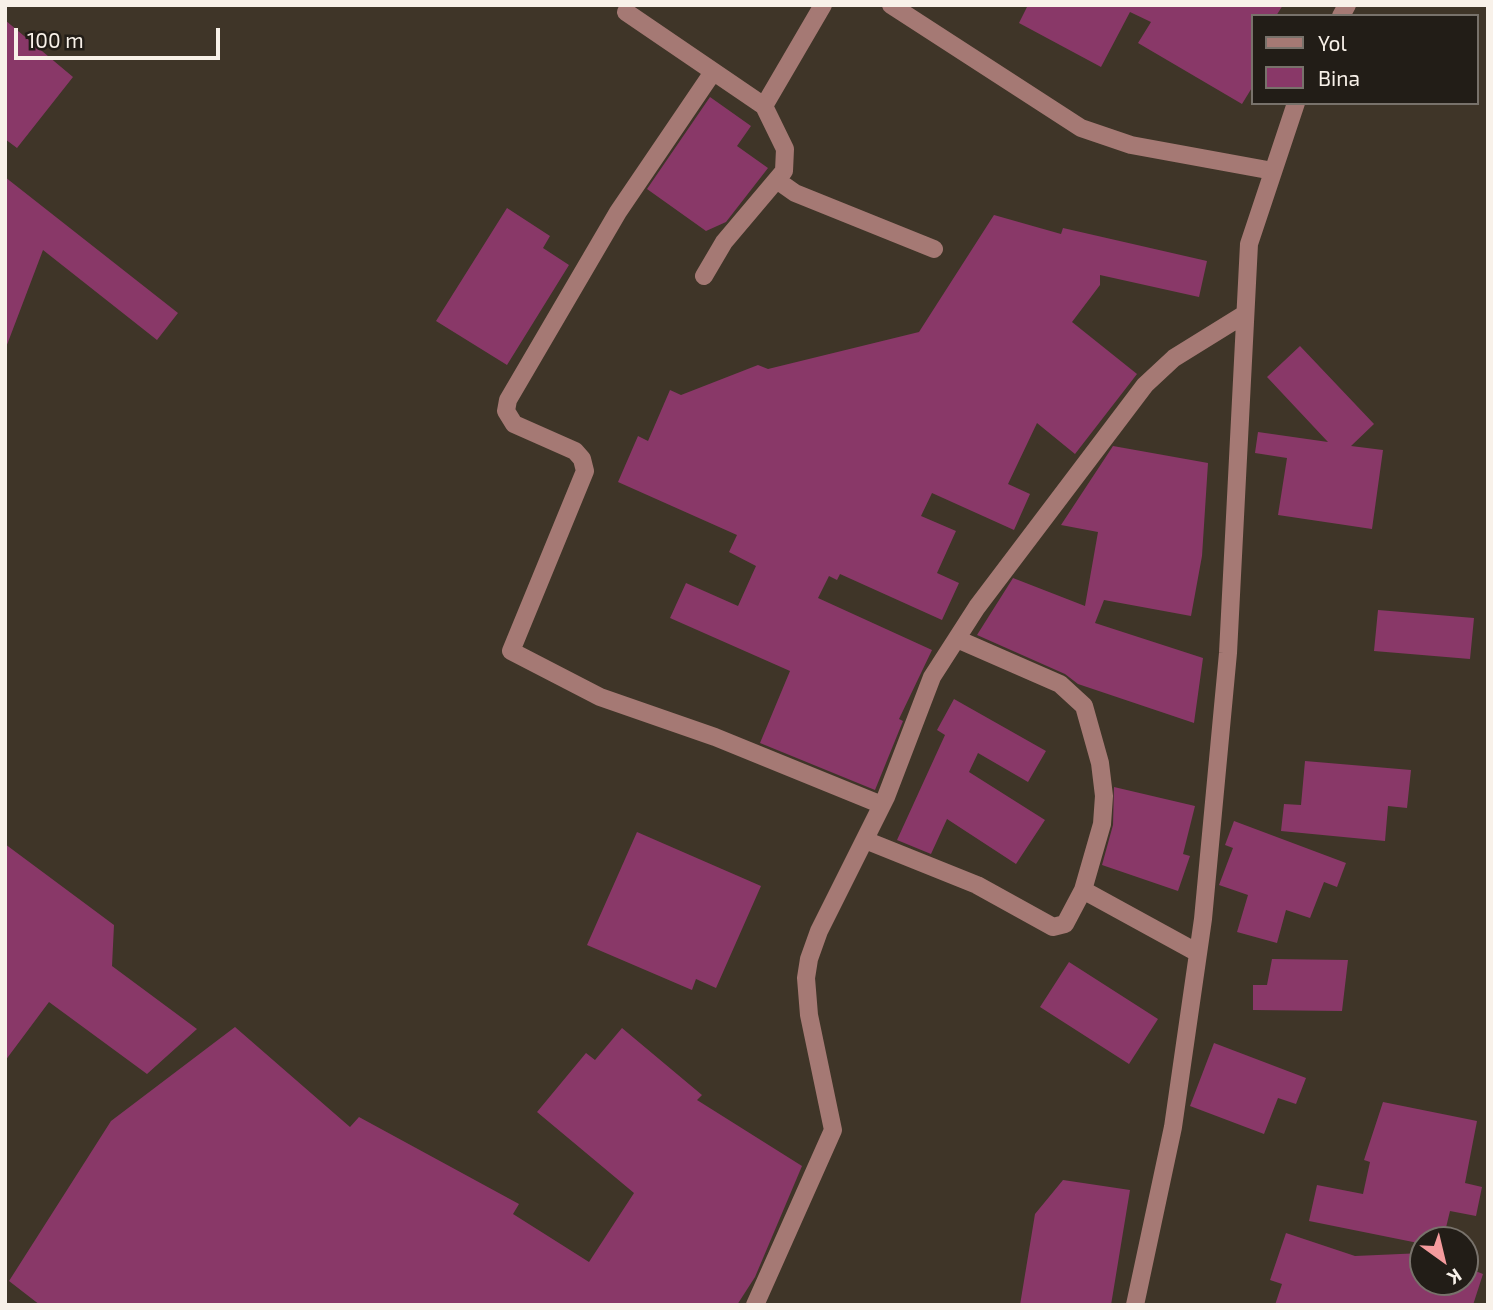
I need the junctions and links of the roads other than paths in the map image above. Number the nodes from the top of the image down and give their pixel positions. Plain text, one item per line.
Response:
1 (823, 5) edge
2 (891, 5) edge
3 (626, 12) dead end
4 (713, 72) junction
5 (1295, 105) edge
6 (764, 107) junction
7 (1273, 171) junction
8 (778, 181) junction
9 (934, 249) dead end
10 (704, 276) dead end
11 (1245, 314) junction
12 (957, 639) junction
13 (882, 805) junction
14 (865, 840) junction
15 (1083, 890) junction
16 (1198, 953) junction
17 (755, 1305) edge
18 (1135, 1305) edge

1 - 6 street
2 - 7 street
3 - 4 street
4 - 6 street
4 - 13 street
5 - 7 street
6 - 8 street
7 - 11 street
8 - 9 street
8 - 10 street
11 - 12 street
11 - 16 street
12 - 13 street
12 - 15 street
13 - 14 street
14 - 15 street
14 - 17 street
15 - 16 street
16 - 18 street

